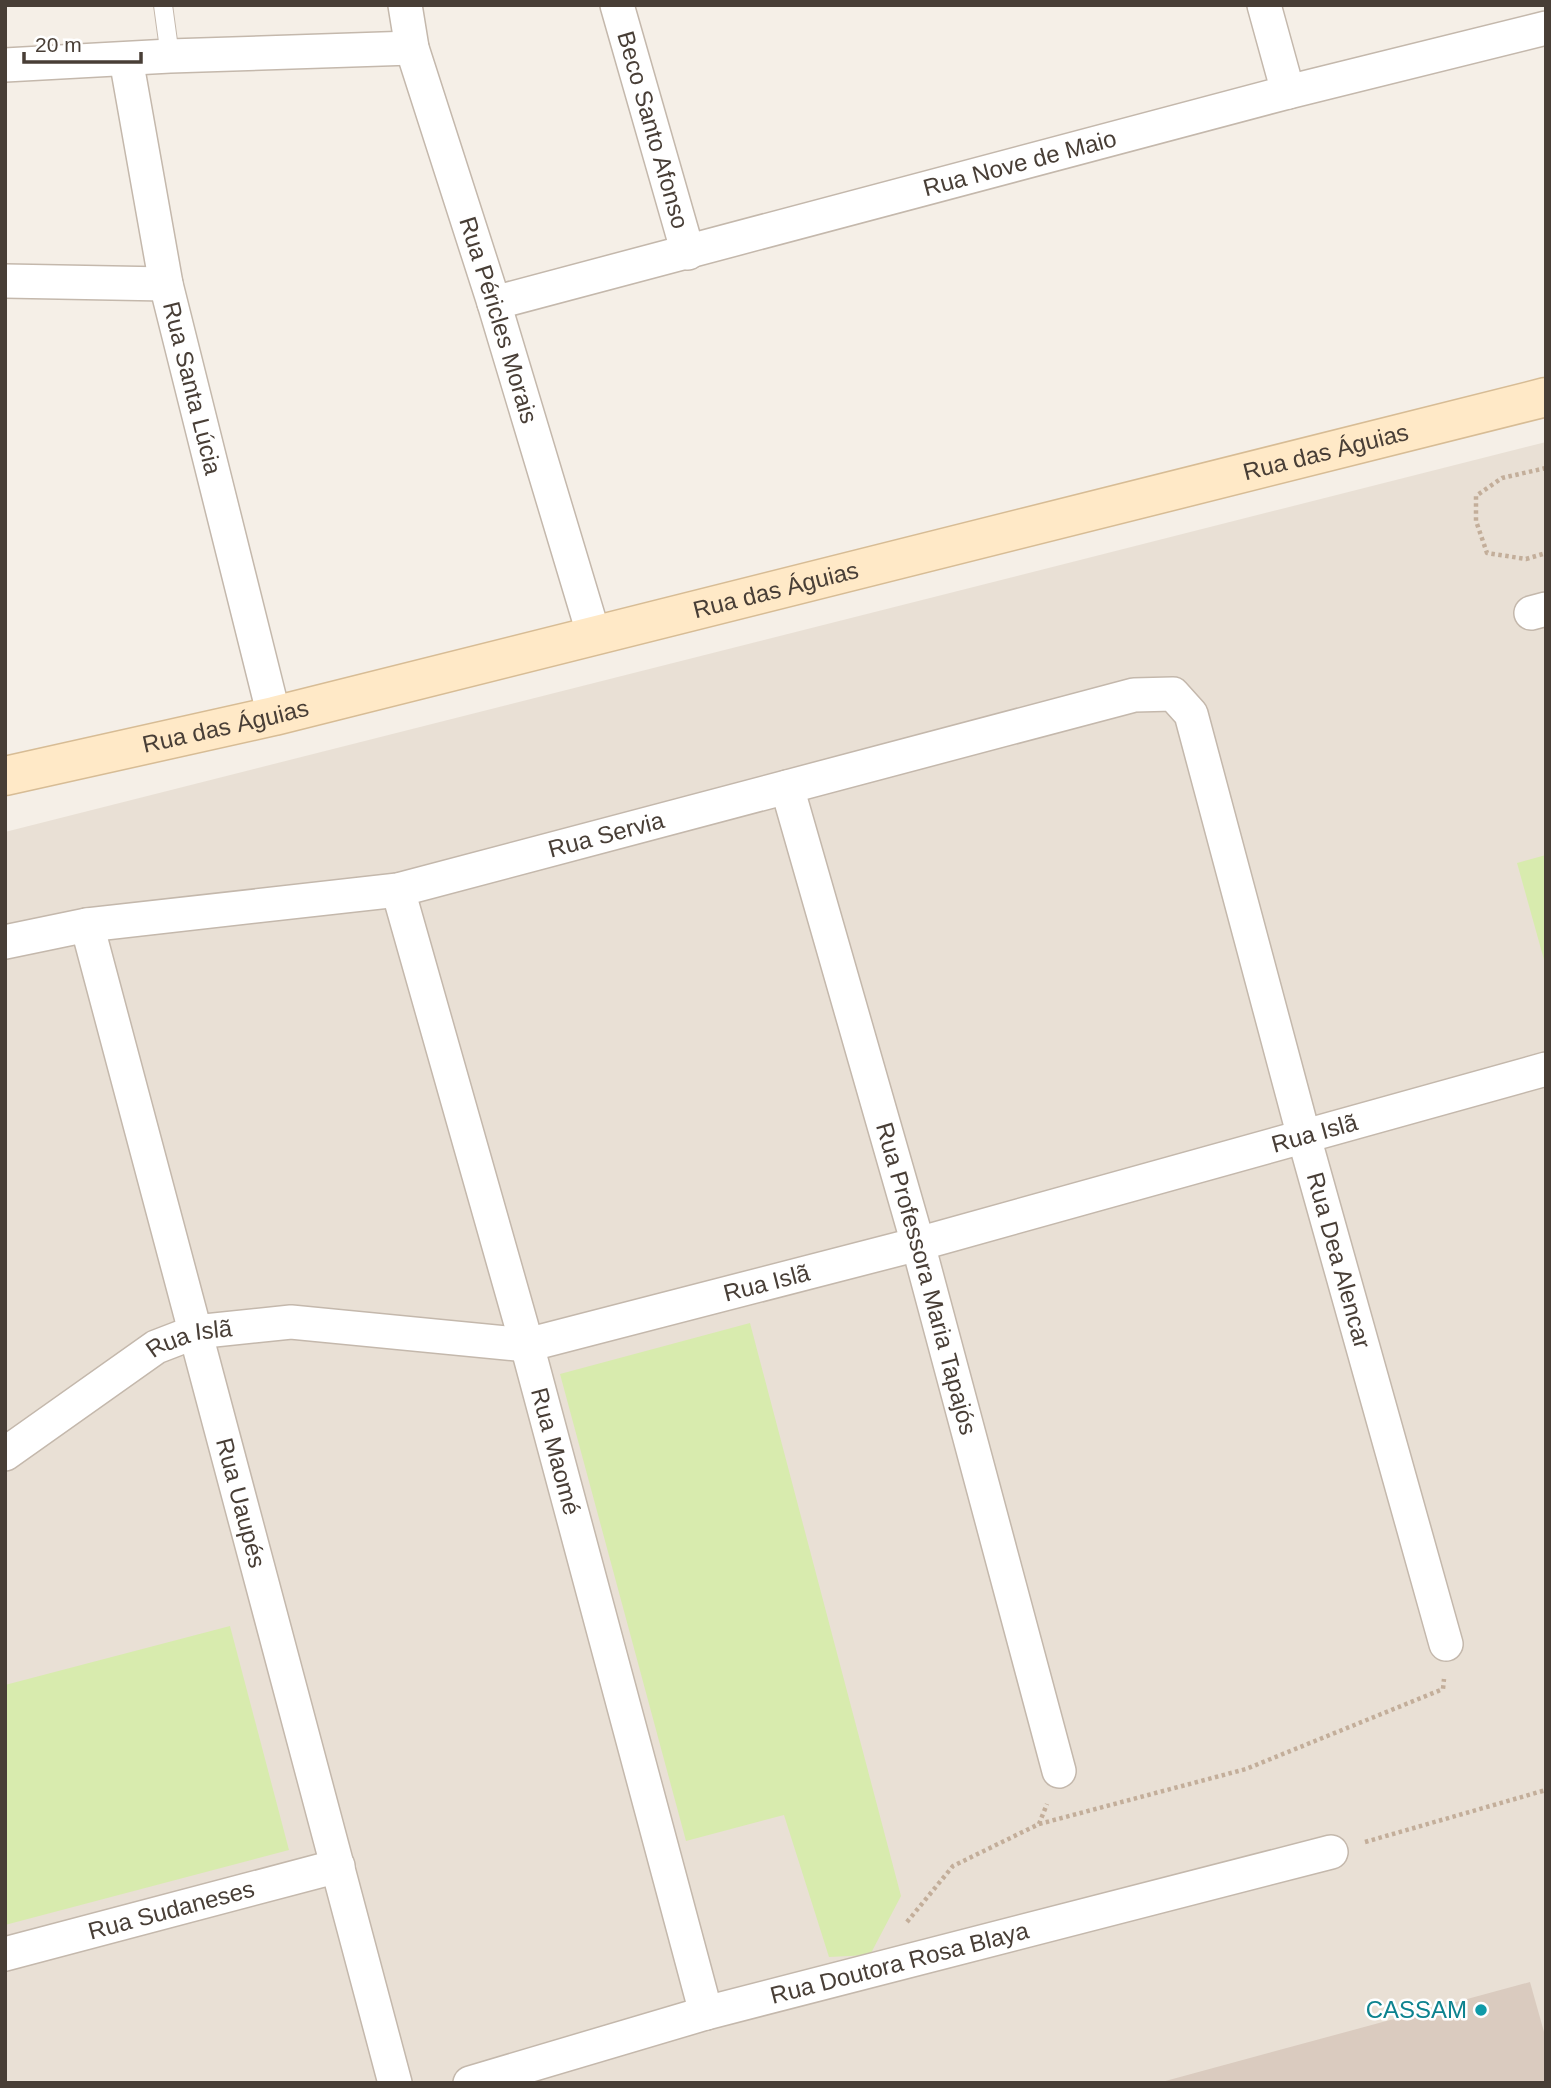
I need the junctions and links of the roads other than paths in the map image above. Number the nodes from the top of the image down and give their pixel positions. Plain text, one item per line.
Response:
1 (163, 5) edge
2 (405, 5) edge
3 (617, 5) edge
4 (1264, 5) edge
5 (1546, 29) edge
6 (412, 48) junction
7 (170, 55) junction
8 (126, 59) junction
9 (5, 65) edge
10 (1288, 92) junction
11 (688, 253) junction
12 (5, 281) edge
13 (166, 284) junction
14 (494, 303) junction
15 (1546, 397) edge
16 (594, 636) junction
17 (1191, 714) joint
18 (274, 716) junction
19 (5, 776) edge
20 (787, 787) junction
21 (397, 890) junction
22 (87, 925) junction
23 (5, 942) edge
24 (1546, 1069) edge
25 (1304, 1137) junction
26 (918, 1244) junction
27 (195, 1332) junction
28 (527, 1345) junction
29 (5, 1454) edge
30 (1446, 1644) road end
31 (1059, 1771) road end
32 (1331, 1852) road end
33 (338, 1866) junction
34 (5, 1954) edge
35 (706, 2014) junction
36 (395, 2083) edge
37 (470, 2083) edge

1 - 7 lane
2 - 6 street, Rua Péricles Morais
3 - 11 street, Beco Santo Afonso
4 - 10 street
5 - 10 street, Rua Nove de Maio
6 - 7 street
6 - 14 street, Rua Péricles Morais
7 - 8 street
8 - 9 street
8 - 13 street, Rua Santa Lúcia
10 - 11 street, Rua Nove de Maio
11 - 14 street, Rua Nove de Maio
12 - 13 street
13 - 18 street, Rua Santa Lúcia
14 - 16 street, Rua Péricles Morais
15 - 16 street, Rua das Águias
16 - 18 street, Rua das Águias
17 - 20 street, Rua Servia
17 - 25 street, Rua Dea Alencar
18 - 19 street, Rua das Águias
20 - 21 street, Rua Servia
20 - 26 street, Rua Professora Maria Tapajós
21 - 22 street, Rua Servia
21 - 28 street, Rua Maomé
22 - 23 street, Rua Servia
22 - 27 street, Rua Uaupés
24 - 25 street, Rua Islã
25 - 26 street, Rua Islã
25 - 30 street, Rua Dea Alencar
26 - 28 street, Rua Islã
26 - 31 street, Rua Professora Maria Tapajós
27 - 28 street, Rua Islã
27 - 29 street, Rua Islã
27 - 33 street, Rua Uaupés
28 - 35 street, Rua Maomé
32 - 35 street, Rua Doutora Rosa Blaya
33 - 34 street, Rua Sudaneses
33 - 36 street, Rua Uaupés
35 - 37 street, Rua Doutora Rosa Blaya

